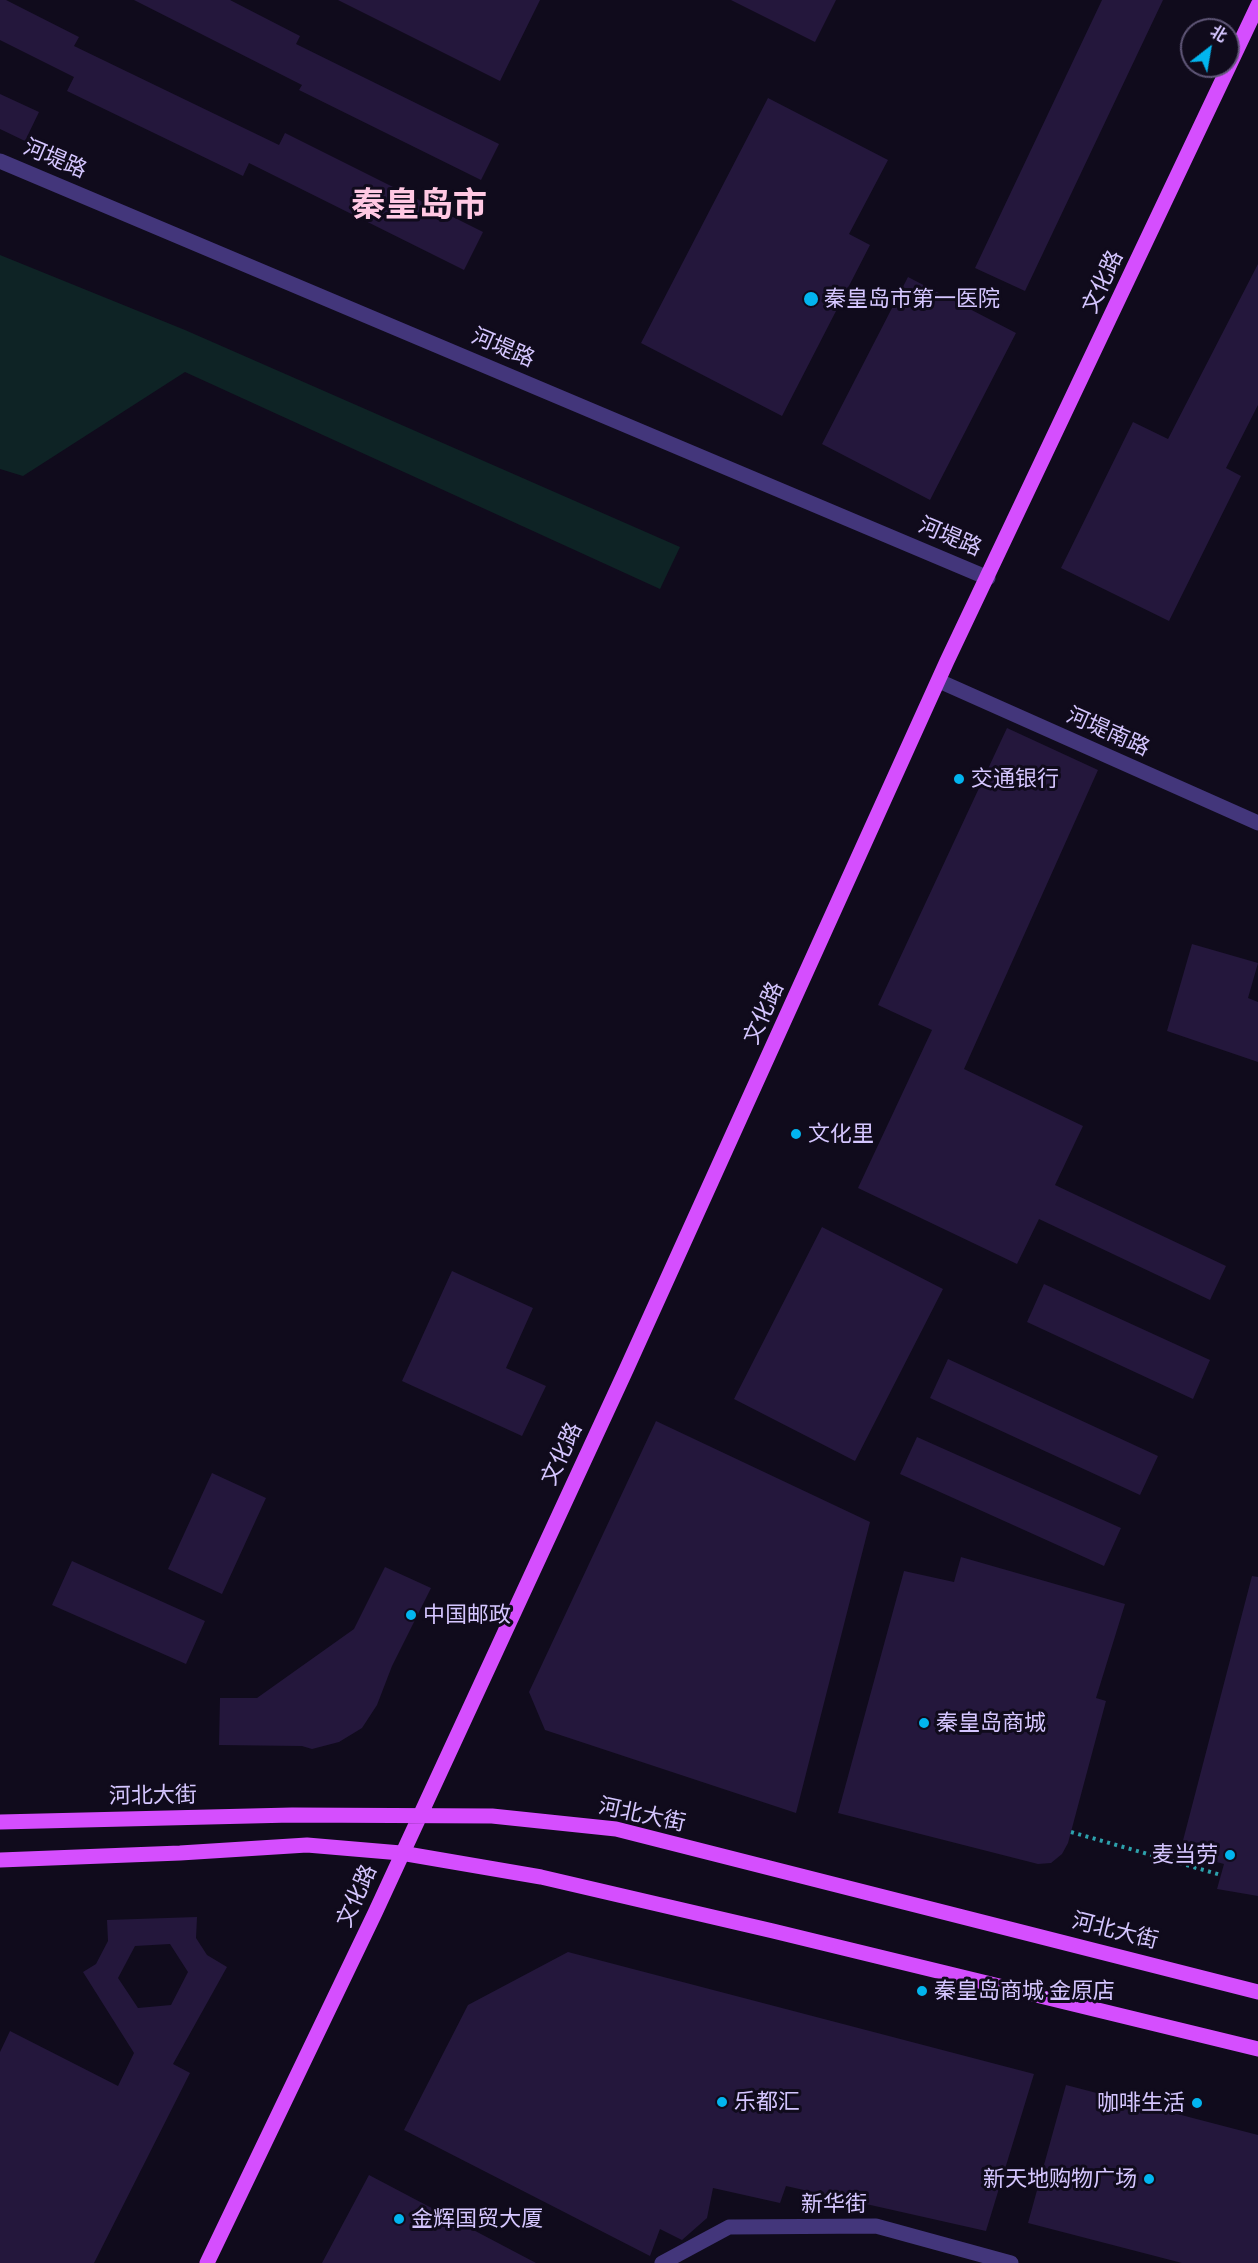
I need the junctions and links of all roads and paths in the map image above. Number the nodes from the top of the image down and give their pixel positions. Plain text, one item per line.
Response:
1 (1258, 5) edge
2 (0, 161) edge
3 (988, 578) junction
4 (939, 681) junction
5 (1258, 823) edge
6 (419, 1816) junction
7 (0, 1822) edge
8 (1071, 1832) dead end
9 (401, 1853) junction
10 (0, 1860) edge
11 (1221, 1875) dead end
12 (1258, 1992) edge
13 (1258, 2049) edge
14 (207, 2263) edge
15 (662, 2263) edge
16 (1011, 2263) edge

1 - 3 main road, 文化路
2 - 3 street, 河堤路
3 - 4 main road, 文化路
4 - 5 street, 河堤南路
4 - 6 main road, 文化路
6 - 7 main road, 河北大街
6 - 9 main road, 文化路
6 - 12 main road, 河北大街
8 - 11 path
9 - 10 main road
9 - 13 main road
9 - 14 main road, 文化路
15 - 16 street, 新华街

